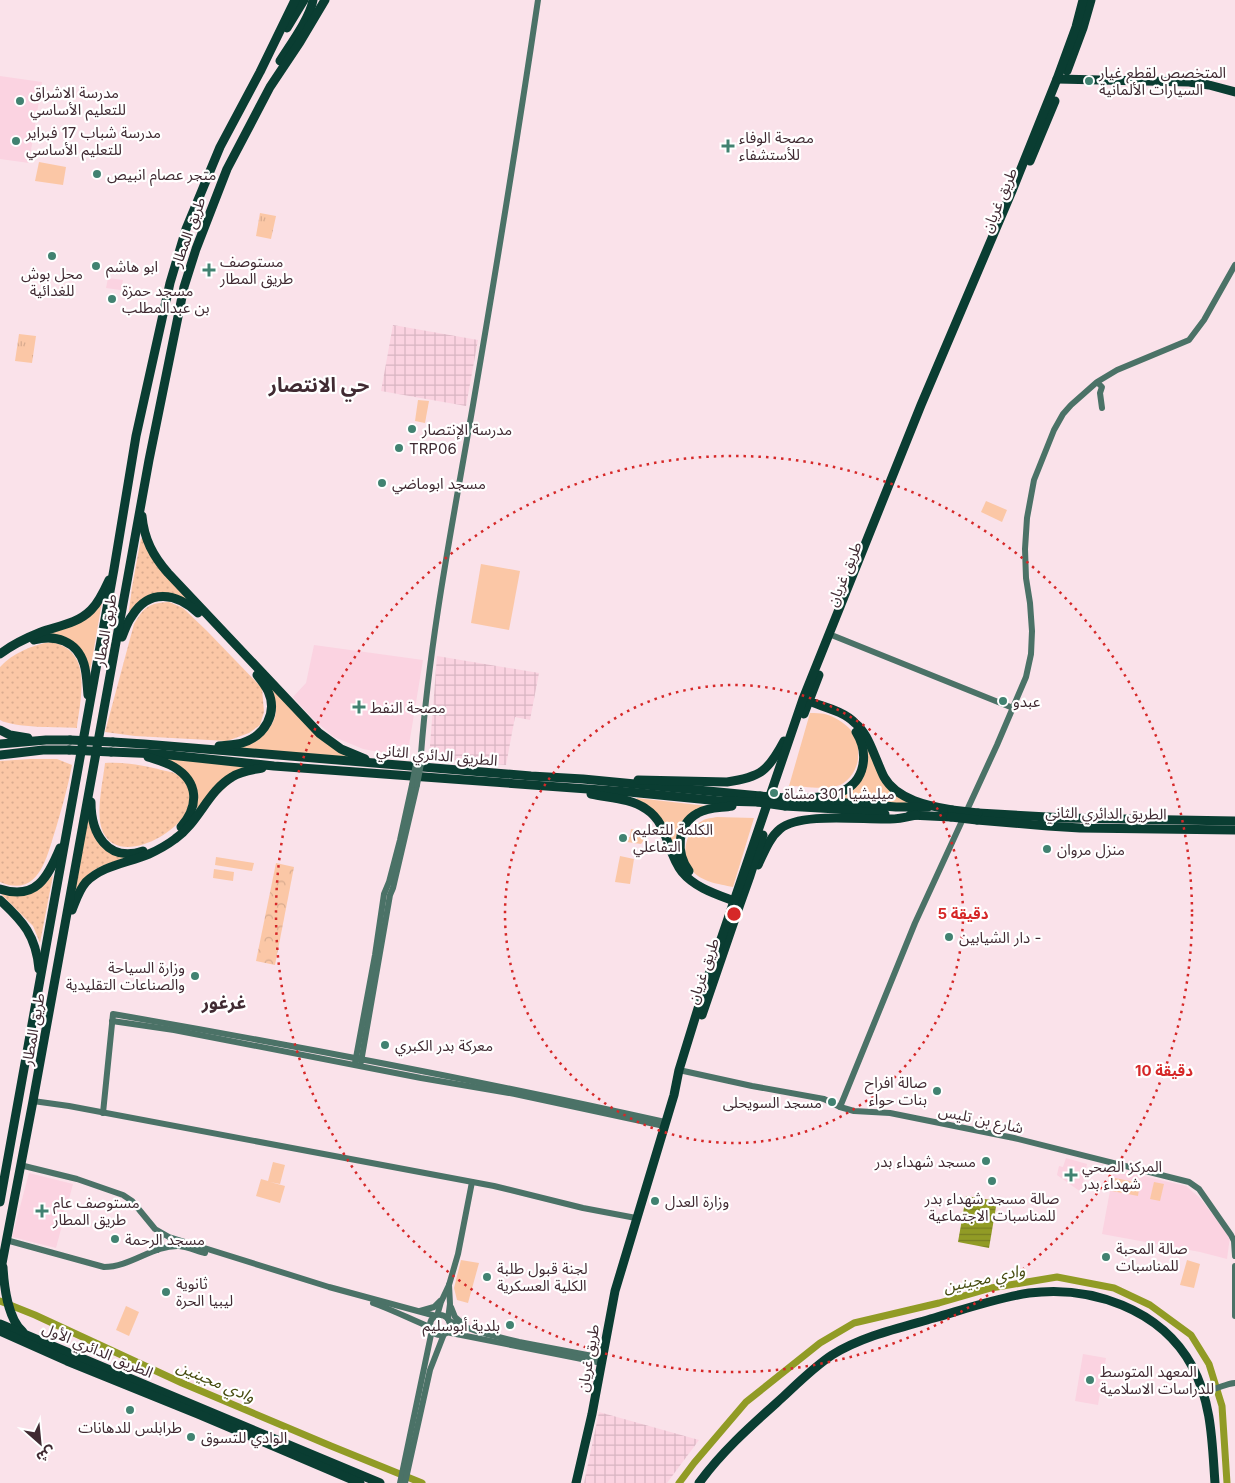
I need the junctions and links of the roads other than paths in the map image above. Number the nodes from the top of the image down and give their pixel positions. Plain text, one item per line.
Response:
1 (295, 0) edge
2 (304, 0) edge
3 (314, 0) edge
4 (325, 0) edge
5 (538, 0) edge
6 (1091, 0) edge
7 (1082, 2) edge
8 (260, 72) junction
9 (1062, 76) junction
10 (1235, 87) edge
11 (1235, 92) edge
12 (227, 169) junction
13 (1235, 265) edge
14 (1124, 367) junction
15 (1100, 385) junction
16 (1082, 394) junction
17 (1102, 408) dead end
18 (142, 504) junction
19 (114, 569) junction
20 (834, 636) junction
21 (0, 654) edge
22 (115, 656) junction
23 (0, 661) edge
24 (805, 703) junction
25 (1013, 708) junction
26 (89, 710) junction
27 (796, 721) junction
28 (0, 730) edge
29 (46, 740) junction
30 (0, 744) edge
31 (197, 748) junction
32 (136, 753) junction
33 (0, 755) edge
34 (379, 763) junction
35 (274, 766) junction
36 (583, 779) junction
37 (90, 786) junction
38 (561, 787) junction
39 (802, 799) junction
40 (756, 800) junction
41 (786, 802) junction
42 (936, 807) junction
43 (952, 813) junction
44 (916, 815) junction
45 (977, 816) junction
46 (1235, 822) edge
47 (1235, 830) edge
48 (66, 836) junction
49 (750, 876) junction
50 (0, 888) edge
51 (738, 899) junction
52 (0, 900) edge
53 (66, 924) junction
54 (40, 982) junction
55 (358, 1062) junction
56 (682, 1071) junction
57 (34, 1101) junction
58 (840, 1107) junction
59 (103, 1113) junction
60 (665, 1124) junction
61 (20, 1165) junction
62 (472, 1182) junction
63 (0, 1202) edge
64 (636, 1218) junction
65 (162, 1234) junction
66 (6, 1240) junction
67 (169, 1247) junction
68 (157, 1250) junction
69 (1235, 1256) edge
70 (3, 1261) junction
71 (1235, 1266) edge
72 (0, 1274) edge
73 (449, 1284) junction
74 (442, 1298) junction
75 (450, 1304) junction
76 (419, 1311) junction
77 (437, 1316) junction
78 (1235, 1316) edge
79 (449, 1320) junction
80 (0, 1324) edge
81 (422, 1324) junction
82 (467, 1327) junction
83 (432, 1329) junction
84 (0, 1331) edge
85 (445, 1333) junction
86 (27, 1339) junction
87 (0, 1341) edge
88 (430, 1342) junction
89 (602, 1361) junction
90 (1233, 1384) edge
91 (1201, 1387) junction
92 (1214, 1391) junction
93 (1206, 1400) junction
94 (406, 1465) junction
95 (360, 1483) edge
96 (380, 1483) edge
97 (400, 1483) edge
98 (405, 1483) edge
99 (576, 1483) edge
100 (699, 1483) edge
101 (1214, 1483) edge

1 - 8 highway, طريق المطار
2 - 8 highway
3 - 12 highway
4 - 12 highway, طريق المطار
5 - 55 street, bridge
6 - 9 highway
7 - 9 highway
8 - 19 highway, طريق المطار
9 - 10 highway
9 - 11 highway
9 - 20 highway, طريق غريان
9 - 24 highway, طريق غريان
12 - 18 highway, طريق المطار
13 - 14 street
14 - 15 street
14 - 16 street
15 - 16 street
15 - 17 street
16 - 25 street
18 - 22 highway, طريق المطار
18 - 34 highway
19 - 21 highway
19 - 26 highway, طريق المطار
20 - 24 highway, طريق غريان
20 - 25 street
22 - 31 highway
22 - 37 highway, طريق المطار
23 - 26 highway
24 - 27 highway, طريق غريان
24 - 39 highway
24 - 42 highway
24 - 49 highway, طريق غريان
25 - 58 street
26 - 48 highway, طريق المطار
27 - 36 highway
27 - 51 highway, طريق غريان
28 - 29 highway
29 - 30 highway
29 - 31 highway, الطريق الدائري الثاني, bridge
31 - 34 highway, الطريق الدائري الثاني
32 - 33 highway, الطريق الدائري الثاني, bridge
32 - 35 highway, الطريق الدائري الثاني
32 - 37 highway
34 - 36 highway, الطريق الدائري الثاني
35 - 38 highway, الطريق الدائري الثاني
35 - 53 highway
36 - 40 highway, الطريق الدائري الثاني
37 - 53 highway, طريق المطار
38 - 40 highway, الطريق الدائري الثاني
38 - 51 highway
39 - 41 highway
39 - 42 highway
40 - 41 highway, bridge
40 - 51 highway
41 - 44 highway
42 - 43 highway
43 - 44 highway
43 - 45 highway, bridge
44 - 49 highway
45 - 46 highway, الطريق الدائري الثاني
45 - 47 highway, الطريق الدائري الثاني
48 - 50 highway
48 - 54 highway, طريق المطار
49 - 51 highway, طريق غريان
51 - 56 highway, طريق غريان
52 - 54 highway
53 - 57 highway, طريق المطار
54 - 63 highway, طريق المطار
55 - 59 street
55 - 60 street
56 - 58 street, شارع بن تليس
56 - 60 highway, طريق غريان
57 - 59 street
57 - 61 highway, طريق المطار
58 - 69 street, شارع بن تليس
59 - 62 street
60 - 64 highway, طريق غريان
61 - 65 street
61 - 66 highway, طريق المطار
62 - 64 street
62 - 73 street
64 - 89 highway, طريق غريان
65 - 67 street
65 - 68 street
65 - 76 street
66 - 68 street
66 - 70 highway, طريق المطار
67 - 68 street
67 - 81 street
70 - 72 highway, طريق المطار
70 - 86 highway
71 - 78 street
73 - 74 street
73 - 75 street
74 - 76 street
74 - 77 street
75 - 79 street
75 - 82 street
76 - 77 street
77 - 79 street
77 - 83 street
79 - 82 street
79 - 85 street
80 - 86 highway, الطريق الدائري الأول
81 - 83 street
81 - 88 street
82 - 89 street
83 - 85 street
83 - 88 street
84 - 86 highway, الطريق الدائري الأول
85 - 89 street
85 - 94 street
86 - 87 highway
86 - 95 highway, الطريق الدائري الأول
86 - 96 highway, الطريق الدائري الأول
88 - 94 street
89 - 99 highway, طريق غريان
90 - 92 street
91 - 92 street
91 - 93 highway
91 - 100 highway
92 - 93 street
93 - 101 highway
94 - 97 street
94 - 98 street

